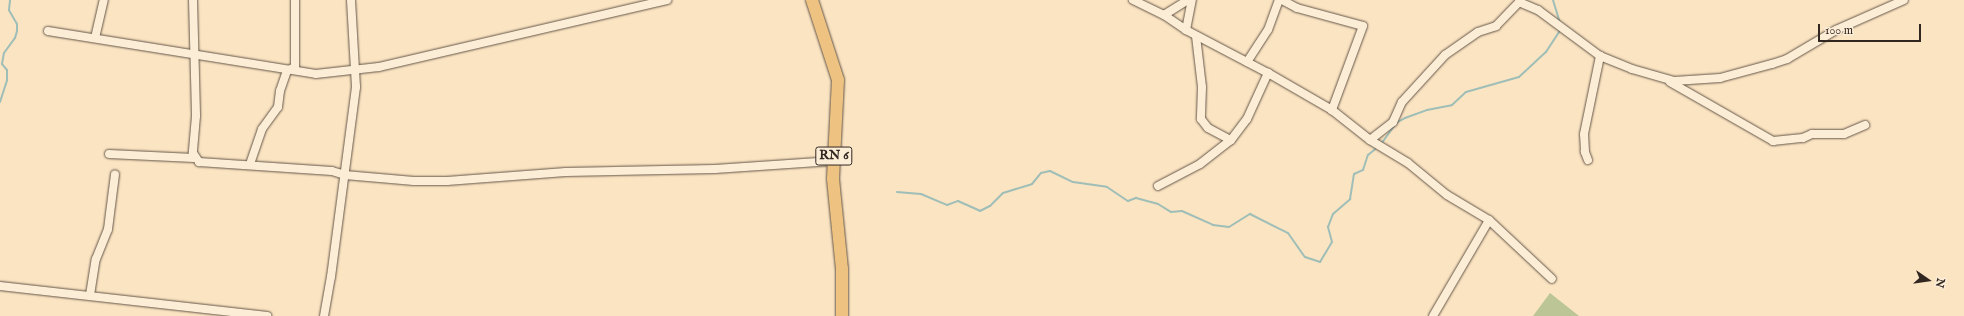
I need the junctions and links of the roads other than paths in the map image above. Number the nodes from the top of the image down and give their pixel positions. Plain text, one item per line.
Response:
1 (104, 0) edge
2 (193, 0) edge
3 (295, 0) edge
4 (351, 0) edge
5 (667, 0) edge
6 (812, 0) edge
7 (1133, 0) edge
8 (1188, 0) edge
9 (1192, 0) edge
10 (1279, 0) edge
11 (1282, 0) edge
12 (1904, 0) edge
13 (1164, 15) junction
14 (1186, 30) junction
15 (48, 31) dead end
16 (1196, 36) junction
17 (94, 38) junction
18 (194, 54) junction
19 (1600, 56) junction
20 (1247, 62) junction
21 (287, 71) junction
22 (356, 71) junction
23 (1268, 73) junction
24 (1666, 80) junction
25 (1332, 110) junction
26 (1865, 125) dead end
27 (1231, 140) junction
28 (1370, 140) junction
29 (109, 154) dead end
30 (194, 158) junction
31 (1588, 160) dead end
32 (833, 161) junction
33 (250, 164) junction
34 (115, 174) dead end
35 (346, 175) junction
36 (1158, 186) dead end
37 (1489, 220) junction
38 (1552, 279) dead end
39 (0, 286) edge
40 (90, 295) junction
41 (267, 316) edge
42 (324, 316) edge
43 (842, 316) edge
44 (1433, 316) edge

1 - 17 street
2 - 18 street
3 - 21 street
4 - 22 street
5 - 22 street
6 - 32 main road, RN 6
7 - 13 street
8 - 13 street
9 - 14 street
10 - 20 street
11 - 25 street
12 - 24 street
13 - 14 street
14 - 16 street
15 - 17 street
16 - 20 street
16 - 27 street
17 - 18 street
18 - 21 street
18 - 30 street
19 - 24 street
19 - 28 street
19 - 31 street
20 - 23 street
21 - 22 street
21 - 33 street
22 - 35 street
23 - 25 street
23 - 27 street
24 - 26 street
25 - 28 street
27 - 36 street
28 - 37 street
29 - 30 street
30 - 33 street
32 - 35 street
32 - 43 main road, RN 6
33 - 35 street
34 - 40 street
35 - 42 street
37 - 38 street
37 - 44 street
39 - 40 street
40 - 41 street

